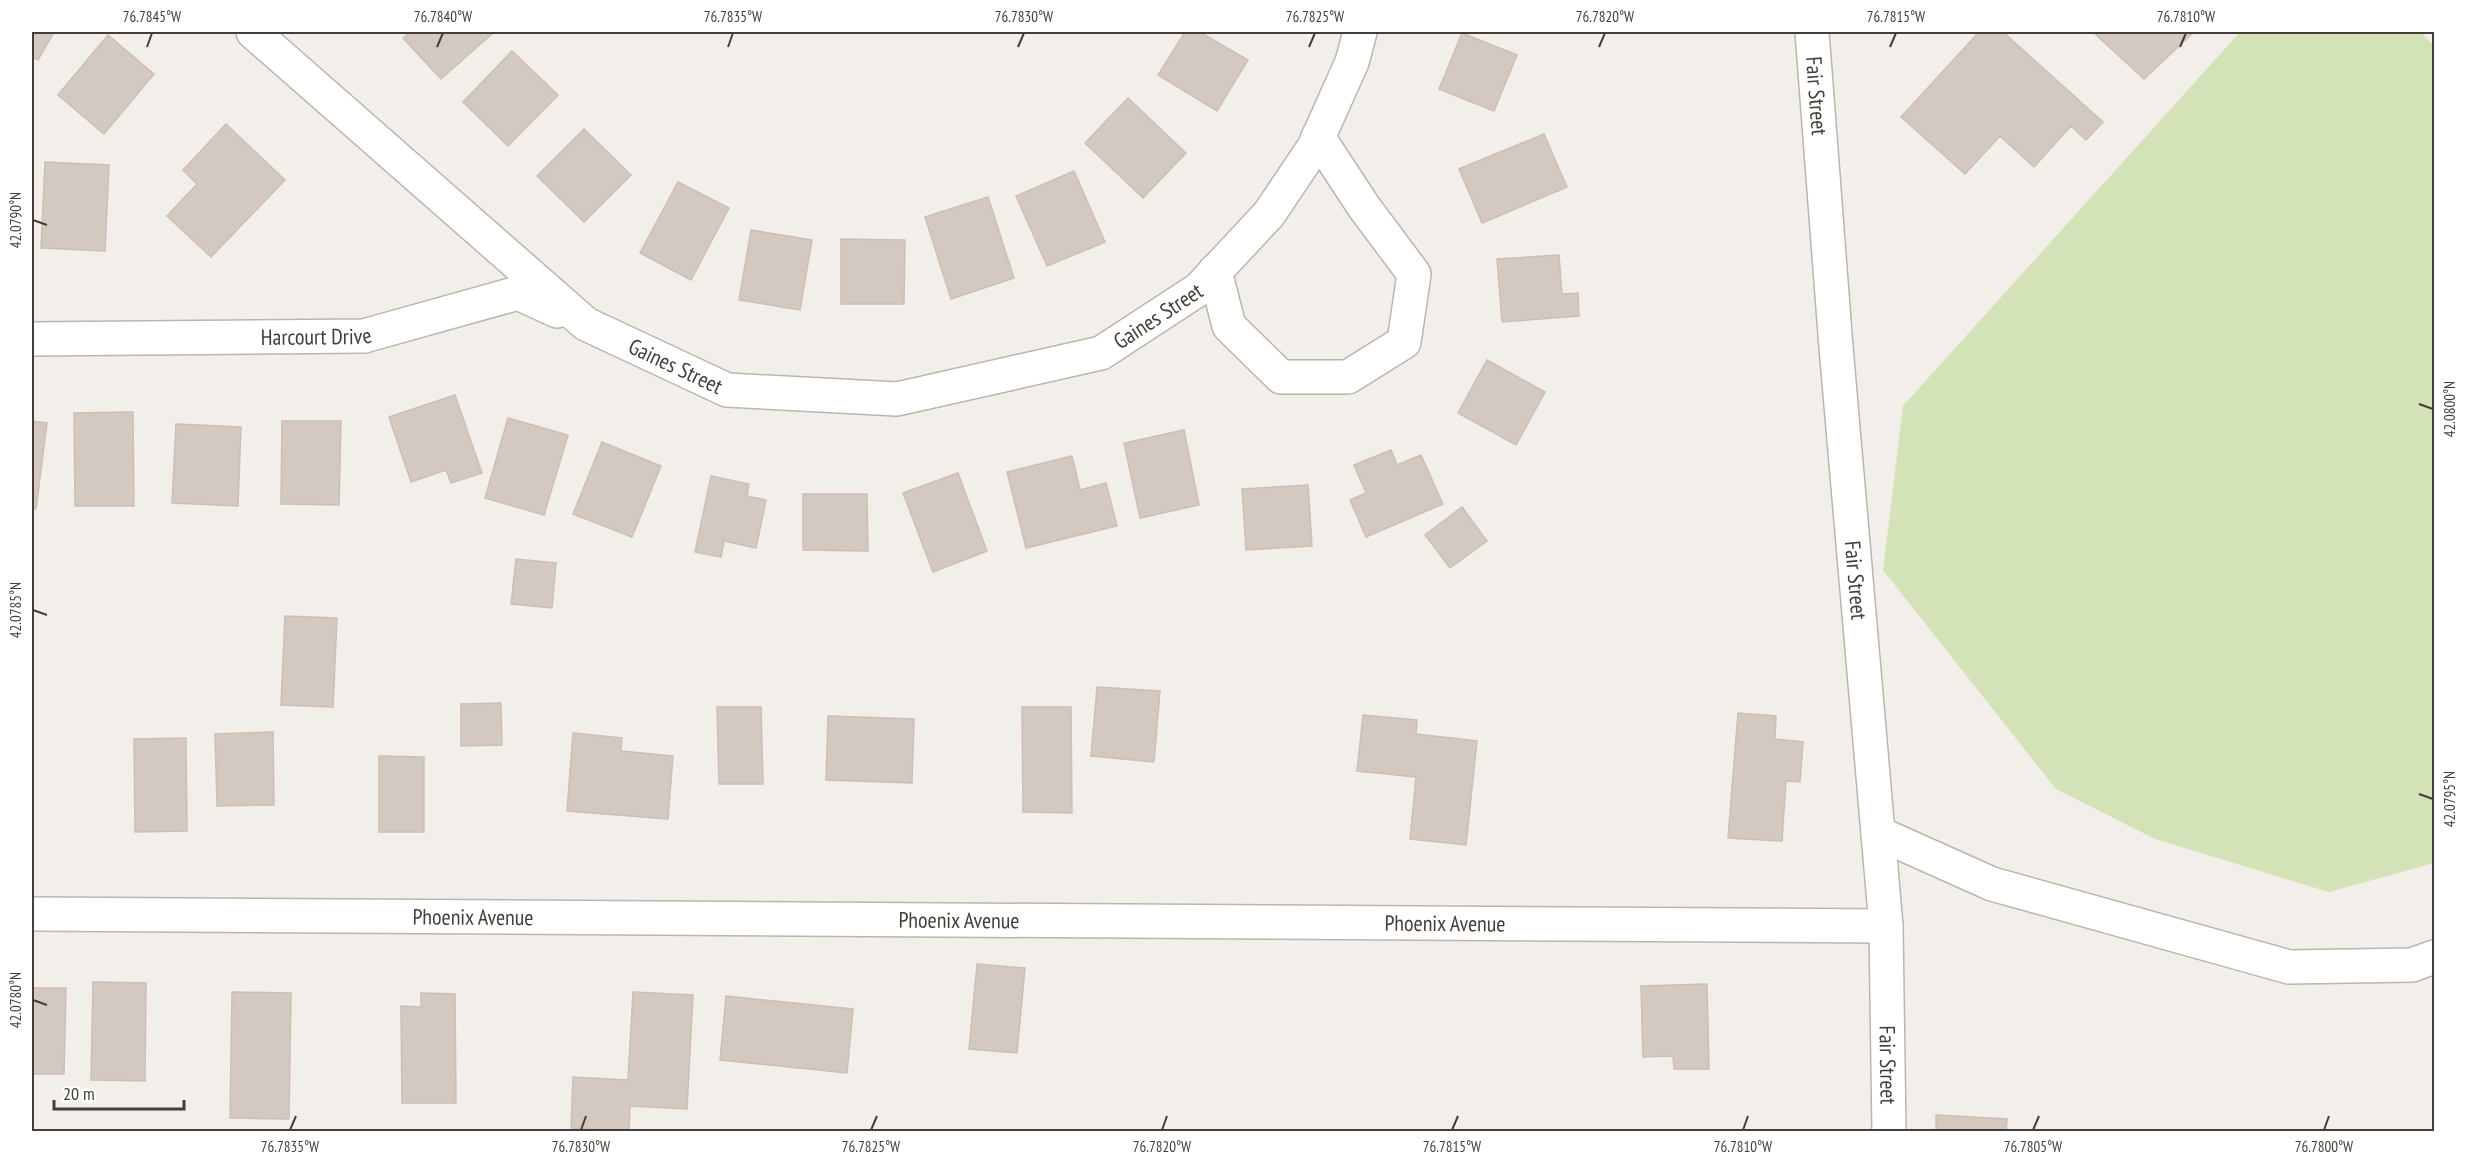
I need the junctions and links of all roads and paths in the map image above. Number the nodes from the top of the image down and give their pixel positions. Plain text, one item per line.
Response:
1 (253, 32) edge
2 (1360, 32) edge
3 (1816, 35) edge
4 (1318, 137) junction
5 (1215, 271) junction
6 (586, 324) junction
7 (32, 339) edge
8 (1878, 833) junction
9 (32, 914) edge
10 (1886, 926) junction
11 (2434, 957) edge
12 (1889, 1131) edge

1 - 6 street, Gaines Street
2 - 4 street, Gaines Street
3 - 8 street, Fair Street
4 - 5 street, Gaines Street
4 - 5 street, Gaines Street
5 - 6 street, Gaines Street
6 - 7 street, Harcourt Drive
8 - 10 street, Fair Street
8 - 11 street
9 - 10 street, Phoenix Avenue
10 - 12 street, Fair Street

